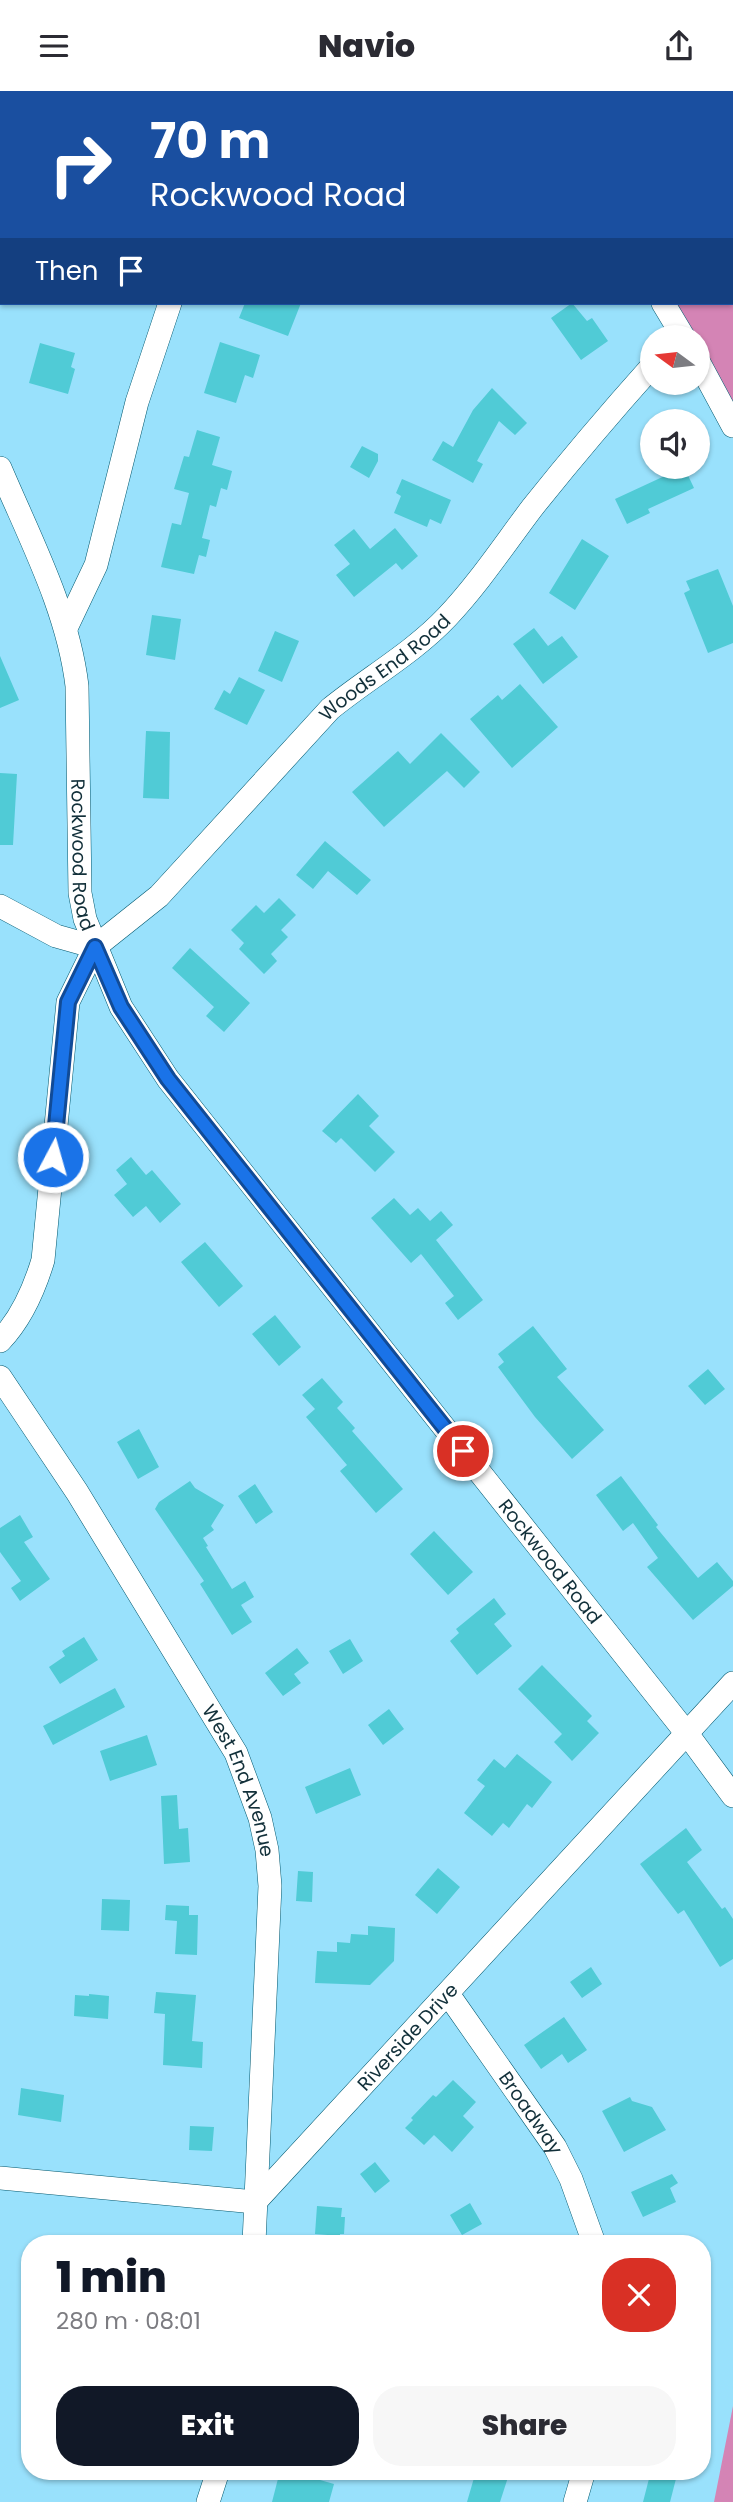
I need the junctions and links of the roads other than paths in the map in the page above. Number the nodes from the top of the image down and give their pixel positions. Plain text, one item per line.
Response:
1 (169, 305) edge
2 (664, 305) edge
3 (675, 325) edge
4 (640, 379) edge
5 (710, 383) edge
6 (733, 426) edge
7 (0, 468) edge
8 (65, 628) junction
9 (0, 906) edge
10 (95, 947) junction
11 (0, 1341) edge
12 (0, 1377) edge
13 (733, 1683) edge
14 (688, 1735) junction
15 (733, 1796) edge
16 (448, 1994) junction
17 (0, 2178) edge
18 (255, 2202) junction
19 (254, 2235) edge
20 (592, 2235) edge
21 (215, 2480) edge
22 (581, 2480) edge
23 (208, 2502) edge
24 (575, 2502) edge

1 - 8 street
2 - 3 street
4 - 10 street, Woods End Road
5 - 6 street
7 - 8 street, Rockwood Road
8 - 10 street, Rockwood Road
9 - 10 street
10 - 11 street
10 - 14 street, Rockwood Road
12 - 18 street, West End Avenue
13 - 14 street, Riverside Drive
14 - 15 street, Rockwood Road
14 - 16 street, Riverside Drive
16 - 18 street, Riverside Drive
16 - 20 street, Broadway
17 - 18 street
18 - 19 street, West End Avenue
21 - 23 street
22 - 24 street

